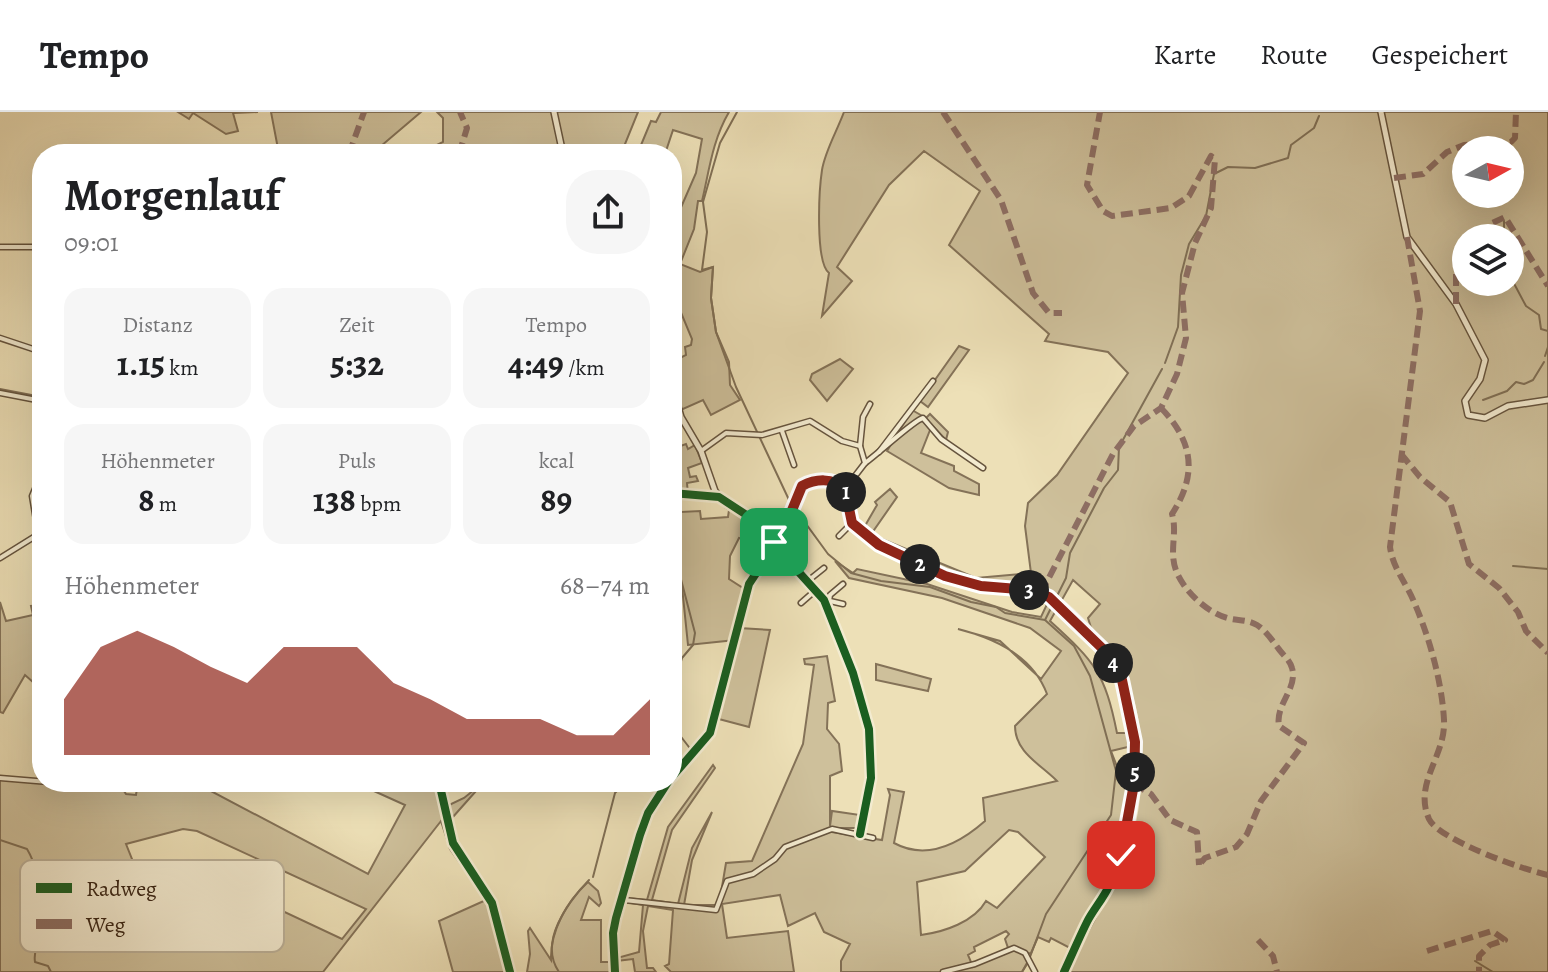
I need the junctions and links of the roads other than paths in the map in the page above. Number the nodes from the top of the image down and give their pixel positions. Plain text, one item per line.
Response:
1 (554, 112) edge
2 (1381, 112) edge
3 (561, 144) edge
4 (0, 247) edge
5 (32, 247) edge
6 (0, 338) edge
7 (32, 349) edge
8 (933, 381) dead end
9 (0, 393) edge
10 (32, 399) edge
11 (1548, 400) edge
12 (870, 404) dead end
13 (682, 419) edge
14 (782, 431) junction
15 (860, 446) junction
16 (701, 451) junction
17 (879, 453) junction
18 (865, 463) junction
19 (794, 465) dead end
20 (983, 468) dead end
21 (845, 489) junction
22 (682, 494) edge
23 (719, 497) junction
24 (852, 523) junction
25 (839, 536) dead end
26 (32, 537) edge
27 (774, 542) junction
28 (0, 558) edge
29 (824, 568) dead end
30 (809, 580) junction
31 (843, 584) dead end
32 (817, 589) junction
33 (826, 601) junction
34 (801, 603) dead end
35 (843, 604) dead end
36 (682, 765) edge
37 (0, 778) edge
38 (32, 781) edge
39 (662, 792) edge
40 (860, 834) junction
41 (873, 838) dead end
42 (624, 900) junction
43 (615, 972) edge
44 (943, 972) edge
45 (1035, 972) edge
46 (1064, 972) edge

1 - 3 street
2 - 11 street
4 - 5 street
6 - 7 street
8 - 17 street
9 - 10 street
12 - 15 street
13 - 16 street
14 - 15 street
14 - 16 street
14 - 19 street
15 - 18 street
16 - 23 street
17 - 18 street
17 - 20 street
18 - 21 street
21 - 24 street
21 - 27 street
22 - 23 street
23 - 27 street
24 - 25 street
24 - 46 street
26 - 28 street
27 - 30 street
27 - 36 street
29 - 30 street
30 - 32 street
31 - 33 street
32 - 33 street
32 - 34 street
33 - 35 street
33 - 40 street
37 - 38 street
39 - 42 street
40 - 41 street
40 - 42 street
42 - 43 street
44 - 45 street

